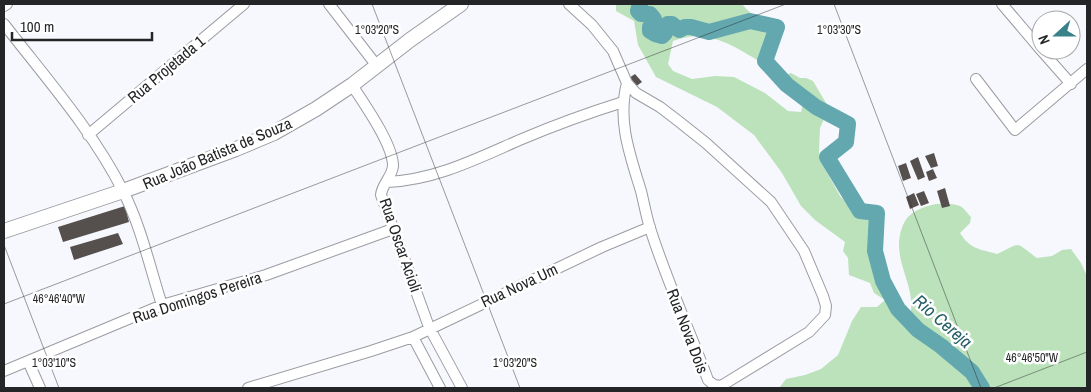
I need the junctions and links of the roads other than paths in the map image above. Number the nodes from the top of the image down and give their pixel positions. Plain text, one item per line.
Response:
1 (7, 4) edge
2 (244, 4) edge
3 (329, 4) edge
4 (461, 4) edge
5 (569, 4) edge
6 (1002, 4) edge
7 (4, 6) edge
8 (4, 24) edge
9 (1031, 38) edge
10 (1050, 60) edge
11 (377, 66) junction
12 (1087, 69) edge
13 (976, 79) dead end
14 (627, 83) junction
15 (1071, 84) junction
16 (352, 85) junction
17 (623, 102) junction
18 (88, 135) junction
19 (387, 182) junction
20 (123, 192) junction
21 (650, 227) junction
22 (393, 229) junction
23 (4, 231) edge
24 (162, 305) junction
25 (429, 327) junction
26 (413, 336) junction
27 (28, 360) junction
28 (4, 371) edge
29 (40, 388) edge
30 (248, 388) edge
31 (440, 388) edge
32 (462, 388) edge

1 - 7 street
2 - 18 street, Rua Projetada 1
3 - 11 street
4 - 11 street, Rua João Batista de Souza
5 - 14 street
6 - 9 street
8 - 18 street
10 - 15 street
11 - 16 street, Rua João Batista de Souza
12 - 15 street
13 - 15 street
14 - 17 street
14 - 21 street, Rua Nova Dois
16 - 19 street, Rua Oscar Acioli
16 - 20 street, Rua João Batista de Souza
17 - 19 street
17 - 21 street
18 - 20 street
19 - 22 street, Rua Oscar Acioli
20 - 23 street, Rua João Batista de Souza
20 - 24 street
21 - 25 street, Rua Nova Um
22 - 24 street, Rua Domingos Pereira
22 - 25 street, Rua Oscar Acioli
24 - 27 street, Rua Domingos Pereira
25 - 26 street, Rua Nova Um
25 - 32 street, Rua Oscar Acioli
26 - 30 street, Rua Nova Um
26 - 31 street
27 - 28 street, Rua Domingos Pereira
27 - 29 street

